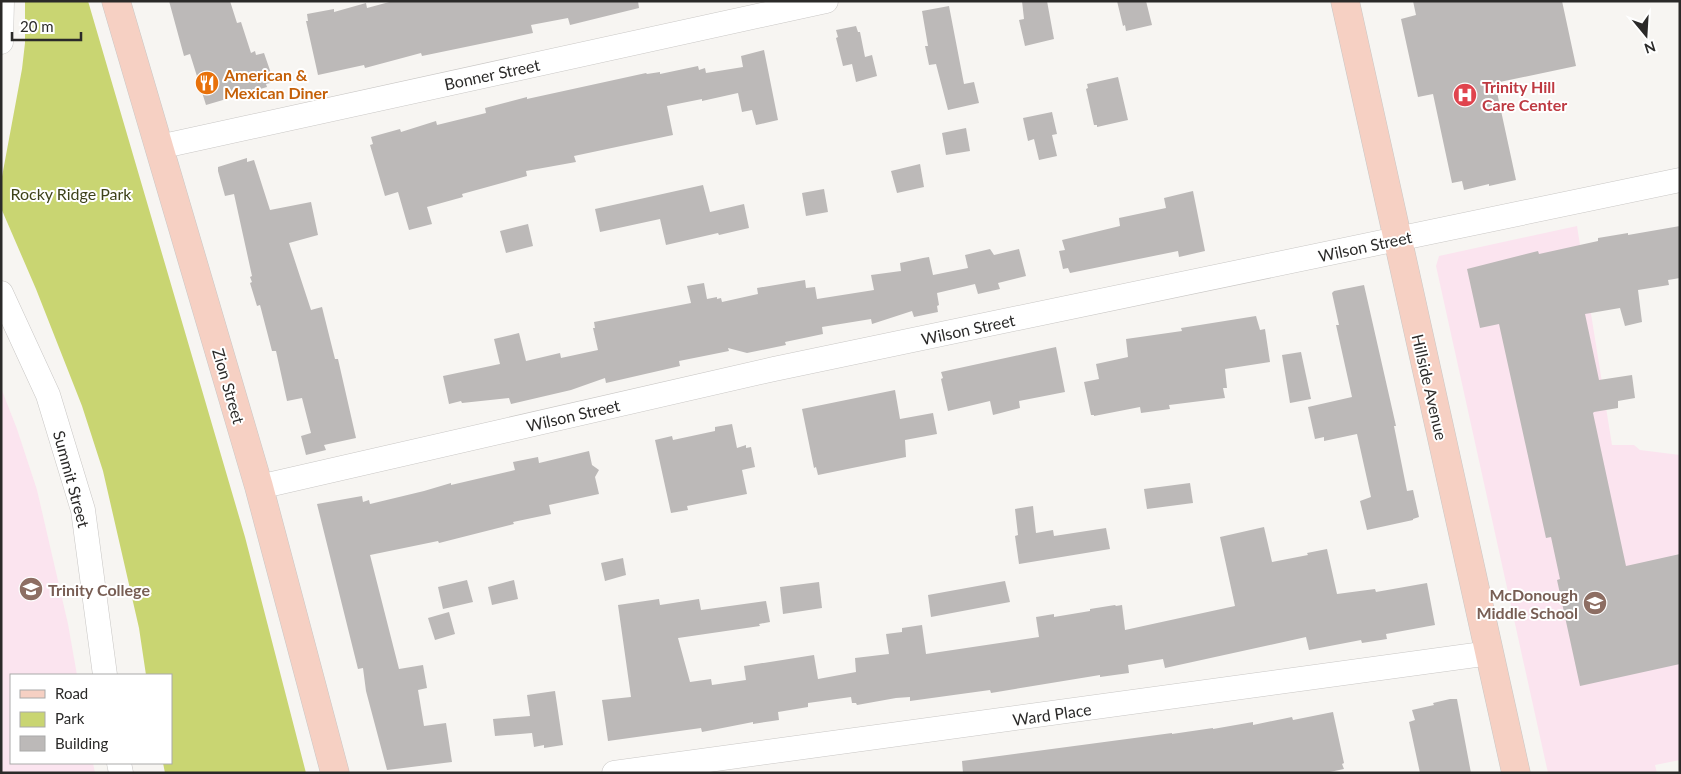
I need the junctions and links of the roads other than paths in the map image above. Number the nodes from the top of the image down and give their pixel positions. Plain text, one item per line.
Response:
1 (2, 1) edge
2 (116, 1) edge
3 (826, 1) edge
4 (1345, 1) edge
5 (1, 42) edge
6 (159, 146) junction
7 (1680, 180) edge
8 (1396, 240) junction
9 (1, 294) edge
10 (259, 487) junction
11 (1490, 653) junction
12 (106, 674) edge
13 (335, 773) edge
14 (614, 773) edge
15 (1516, 773) edge

1 - 5 street
2 - 6 main road, Zion Street
3 - 6 street, Bonner Street
4 - 8 main road, Hillside Avenue
6 - 10 main road, Zion Street
7 - 8 street, Wilson Street
8 - 10 street, Wilson Street
8 - 11 main road, Hillside Avenue
9 - 12 street, Summit Street
10 - 13 main road, Zion Street
11 - 14 street, Ward Place
11 - 15 main road, Hillside Avenue

